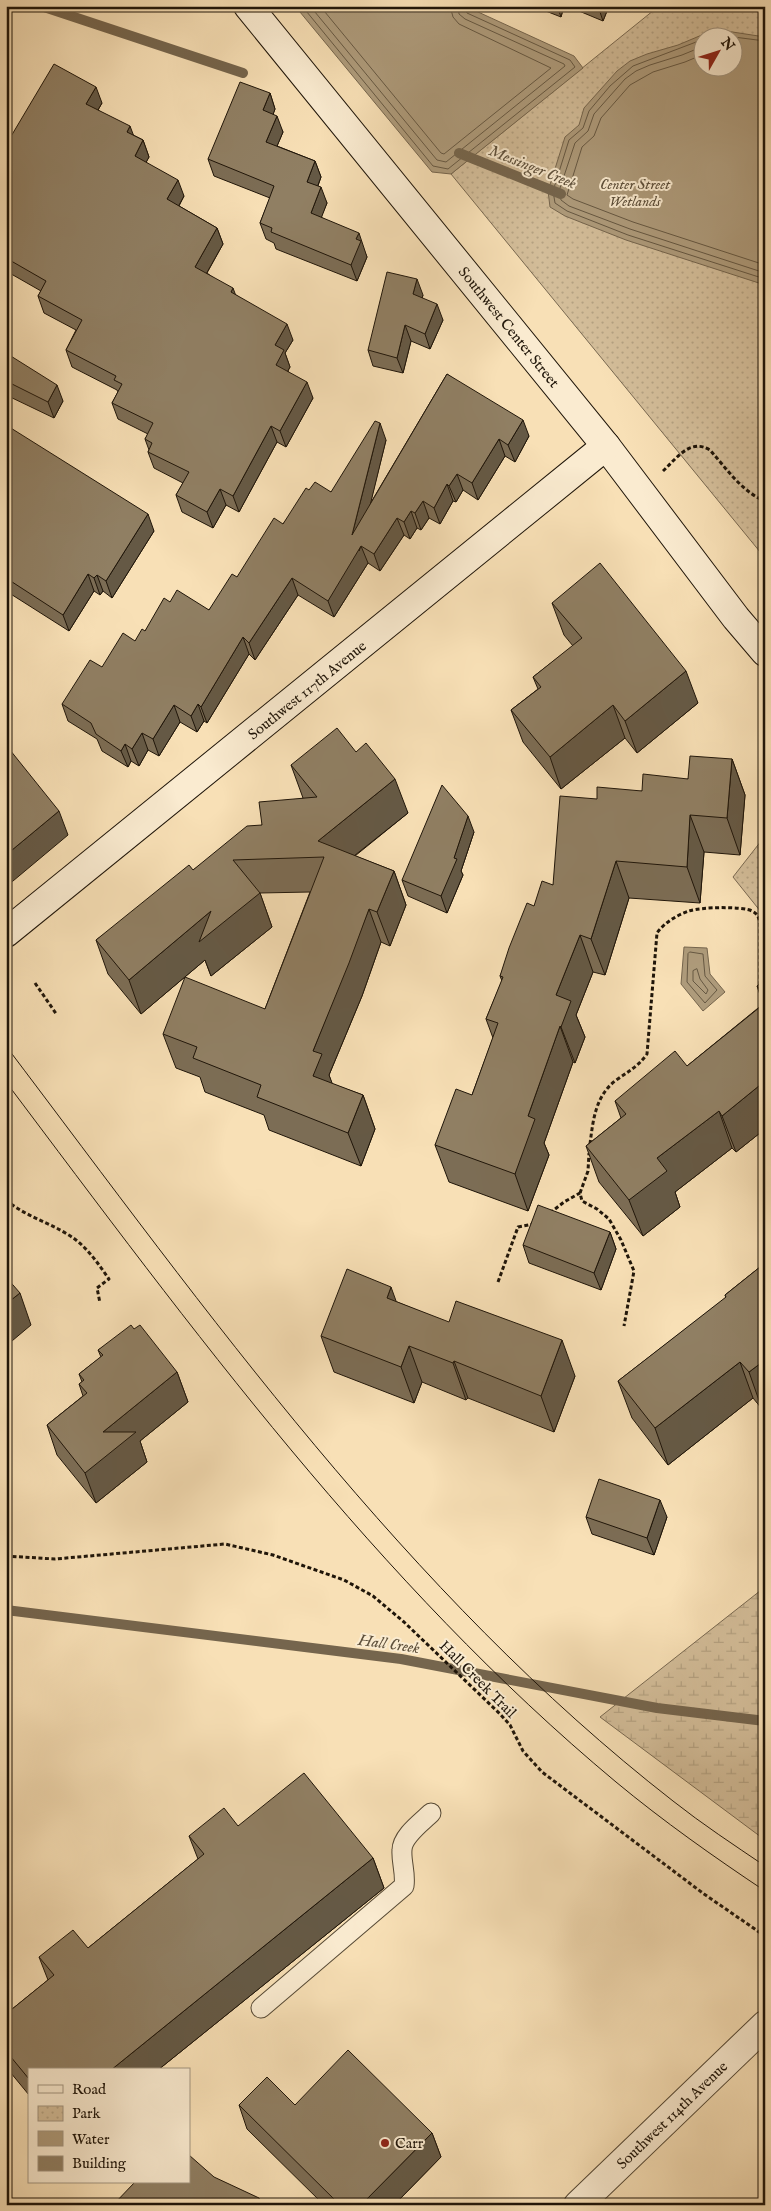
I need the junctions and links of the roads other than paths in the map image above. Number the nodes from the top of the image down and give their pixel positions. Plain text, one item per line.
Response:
1 (248, 6) edge
2 (606, 446) junction
3 (765, 652) edge
4 (6, 933) edge
5 (430, 1813) dead end
6 (261, 2008) dead end
7 (765, 2025) edge
8 (578, 2205) edge

1 - 2 street, Southwest Center Street
2 - 3 street, Southwest Center Street
2 - 4 street, Southwest 117th Avenue
5 - 6 lane
7 - 8 street, Southwest 114th Avenue

